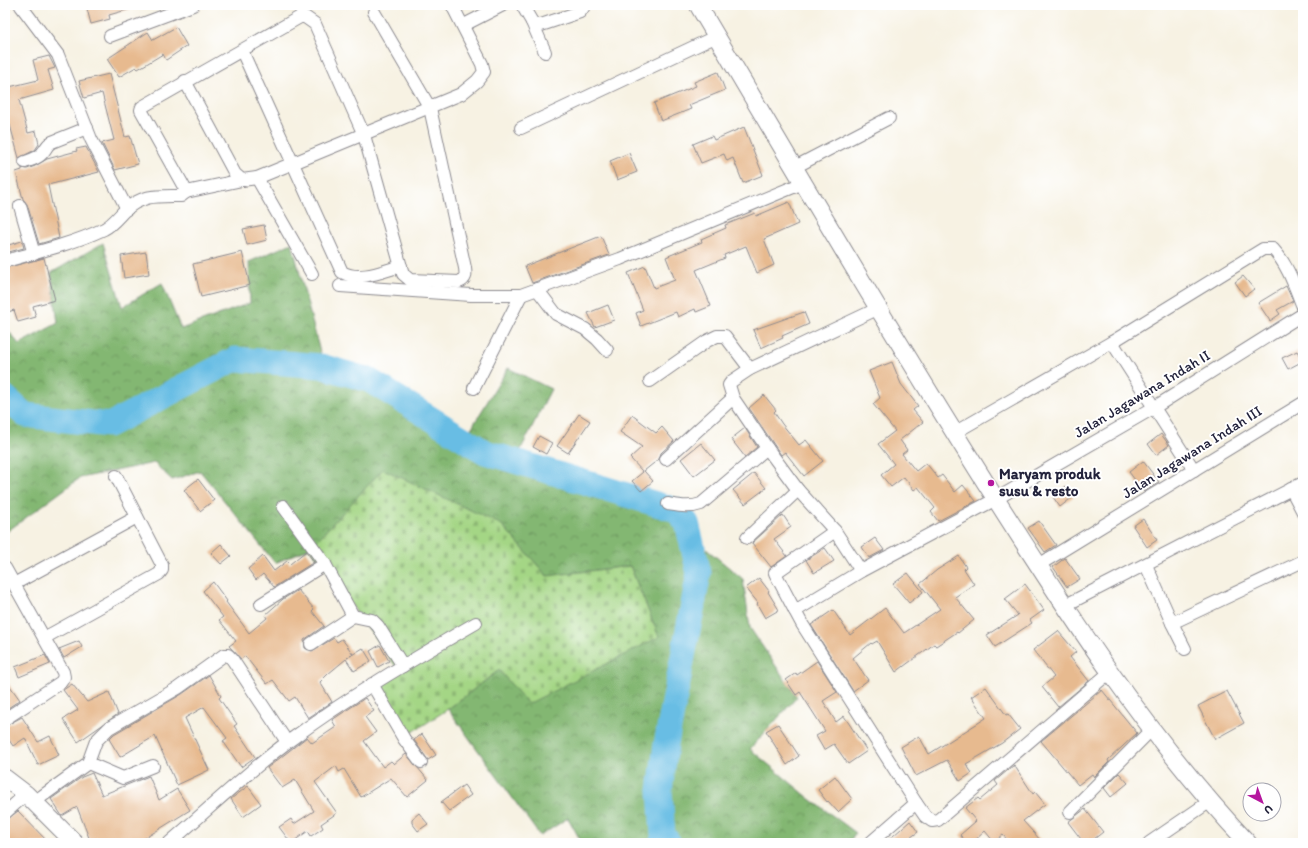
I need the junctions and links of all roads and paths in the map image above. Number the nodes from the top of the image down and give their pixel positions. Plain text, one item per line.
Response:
1 (193, 5) edge
2 (452, 5) edge
3 (503, 5) edge
4 (522, 5) edge
5 (585, 5) edge
6 (698, 5) edge
7 (21, 6) edge
8 (374, 12) dead end
9 (532, 22) junction
10 (464, 25) junction
11 (110, 36) dead end
12 (717, 36) junction
13 (242, 51) junction
14 (545, 52) dead end
15 (186, 81) junction
16 (430, 108) junction
17 (889, 118) dead end
18 (87, 128) junction
19 (521, 128) dead end
20 (364, 135) junction
21 (25, 162) dead end
22 (294, 164) junction
23 (795, 167) junction
24 (257, 178) junction
25 (242, 180) junction
26 (803, 183) junction
27 (186, 192) junction
28 (20, 206) dead end
29 (127, 209) junction
30 (34, 254) junction
31 (5, 261) edge
32 (401, 266) junction
33 (312, 274) dead end
34 (340, 286) dead end
35 (538, 289) junction
36 (522, 295) junction
37 (1303, 307) edge
38 (877, 309) junction
39 (1303, 314) edge
40 (1112, 342) junction
41 (607, 350) dead end
42 (750, 368) junction
43 (650, 381) dead end
44 (474, 388) dead end
45 (733, 398) junction
46 (1303, 403) edge
47 (1154, 407) junction
48 (954, 433) junction
49 (767, 448) junction
50 (666, 458) dead end
51 (1194, 470) junction
52 (116, 476) dead end
53 (1303, 483) edge
54 (1291, 489) junction
55 (798, 490) junction
56 (996, 499) junction
57 (668, 504) dead end
58 (283, 506) dead end
59 (1303, 512) edge
60 (137, 517) junction
61 (835, 531) junction
62 (747, 538) dead end
63 (1303, 562) edge
64 (325, 564) junction
65 (1146, 564) junction
66 (1037, 566) junction
67 (5, 568) edge
68 (862, 571) junction
69 (14, 584) junction
70 (262, 604) dead end
71 (1064, 606) junction
72 (795, 611) junction
73 (353, 616) junction
74 (1172, 622) junction
75 (476, 623) dead end
76 (44, 638) junction
77 (311, 644) dead end
78 (1184, 649) dead end
79 (403, 666) junction
80 (1110, 672) junction
81 (372, 684) junction
82 (5, 719) edge
83 (1151, 730) junction
84 (287, 742) junction
85 (421, 762) dead end
86 (88, 763) junction
87 (153, 766) dead end
88 (5, 778) edge
89 (30, 798) junction
90 (1209, 802) junction
91 (916, 803) junction
92 (1070, 812) dead end
93 (5, 813) edge
94 (75, 843) edge
95 (169, 843) edge
96 (870, 843) edge
97 (1149, 843) edge
98 (1248, 843) edge

1 - 11 street
2 - 10 street
3 - 10 street
4 - 9 street
5 - 9 street
6 - 12 street
7 - 18 street
8 - 16 street
9 - 14 street
10 - 16 street
12 - 19 street
12 - 23 street
13 - 15 street
13 - 20 street
13 - 22 street
15 - 25 street
15 - 27 street
16 - 20 street
16 - 32 street
17 - 23 street
18 - 21 street
18 - 29 street
20 - 22 street
20 - 32 street
22 - 24 street
22 - 32 street
23 - 26 street
24 - 25 street
24 - 33 street
25 - 27 street
26 - 35 street
26 - 38 street
27 - 29 street
28 - 30 street
29 - 30 street
30 - 31 street
34 - 36 street
35 - 36 street
35 - 41 street
36 - 44 street
37 - 40 street
38 - 42 street
38 - 48 street
39 - 47 street, Jalan Jagawana Indah II
40 - 47 street
40 - 48 street
42 - 43 street
42 - 45 street
45 - 49 street
45 - 50 street
46 - 51 street, Jalan Jagawana Indah III
47 - 51 street
47 - 56 street, Jalan Jagawana Indah II
48 - 56 street
49 - 55 street
49 - 57 street
51 - 66 street, Jalan Jagawana Indah III
52 - 60 street
53 - 54 street
54 - 59 street
54 - 65 street
55 - 61 street
55 - 62 street
56 - 66 street
56 - 68 street, Jalan Jagawana Indah II
58 - 64 street
60 - 69 street
60 - 76 street
61 - 68 street
61 - 72 street
63 - 74 street
64 - 70 street
64 - 73 street
65 - 71 street
65 - 74 street
66 - 71 street
67 - 69 street
68 - 72 street, Jalan Jagawana Indah II
69 - 76 street
71 - 80 street
72 - 91 street
73 - 77 street
73 - 79 street
74 - 78 street
75 - 79 street
76 - 82 street
79 - 81 street
80 - 83 street
80 - 91 street
81 - 84 street
81 - 85 street
83 - 90 street
83 - 92 street
84 - 86 street
84 - 95 street
86 - 87 street
86 - 89 street
88 - 89 street
89 - 93 street
89 - 94 street
90 - 97 street
90 - 98 street
91 - 96 street

